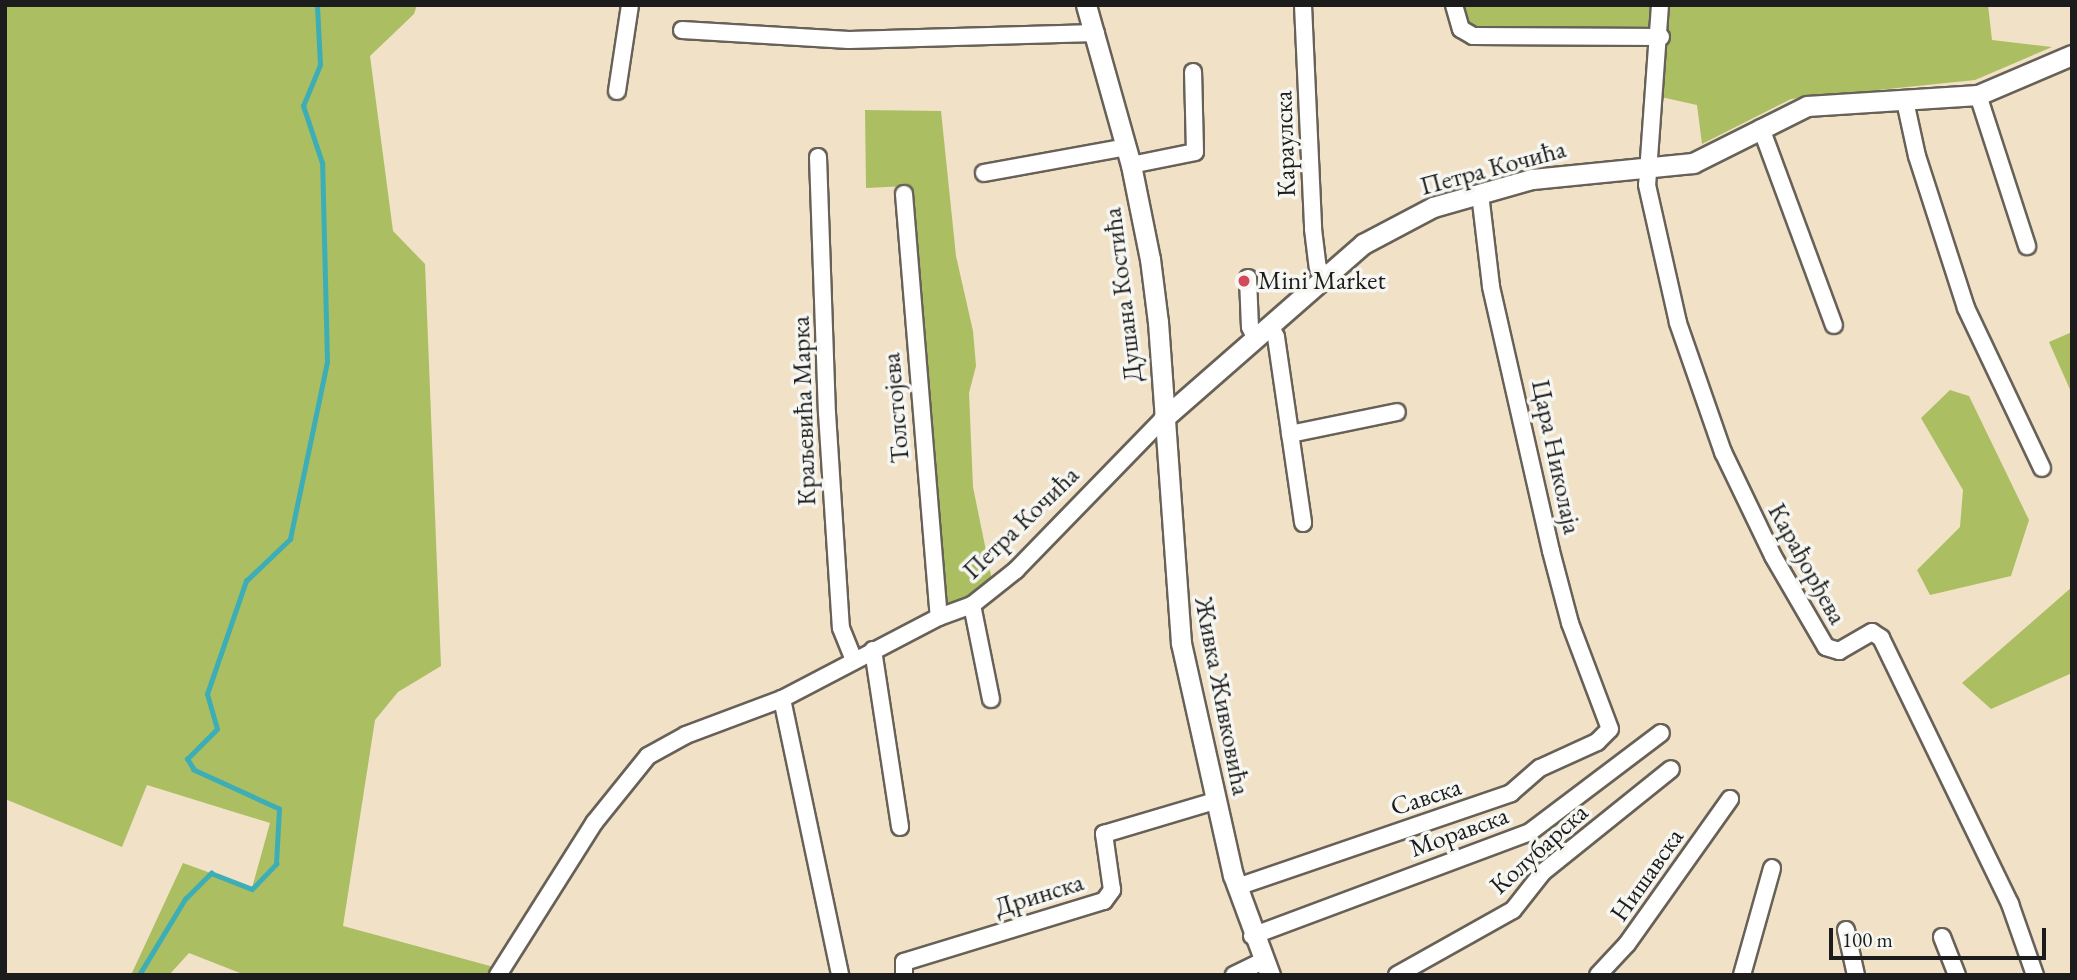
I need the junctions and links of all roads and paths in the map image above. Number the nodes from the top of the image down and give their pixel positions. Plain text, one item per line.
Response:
1 (630, 5) edge
2 (1086, 5) edge
3 (1303, 5) edge
4 (1454, 5) edge
5 (1660, 5) edge
6 (682, 30) dead end
7 (1096, 33) junction
8 (1661, 37) junction
9 (2072, 55) edge
10 (1193, 72) dead end
11 (617, 91) dead end
12 (1978, 95) junction
13 (1905, 101) junction
14 (1761, 128) junction
15 (1129, 156) junction
16 (818, 157) dead end
17 (1647, 170) junction
18 (984, 173) dead end
19 (904, 194) dead end
20 (1480, 194) junction
21 (2027, 246) dead end
22 (1248, 278) dead end
23 (1325, 279) junction
24 (1834, 325) dead end
25 (1263, 333) junction
26 (1397, 412) dead end
27 (1163, 419) junction
28 (1290, 434) junction
29 (2042, 468) dead end
30 (1303, 523) dead end
31 (972, 605) junction
32 (939, 617) junction
33 (873, 650) junction
34 (854, 660) junction
35 (782, 699) junction
36 (991, 699) dead end
37 (1611, 724) joint
38 (1661, 733) dead end
39 (1671, 769) dead end
40 (1730, 799) dead end
41 (1214, 801) junction
42 (900, 827) dead end
43 (1772, 868) dead end
44 (1237, 887) junction
45 (1846, 930) dead end
46 (1252, 936) junction
47 (1942, 937) dead end
48 (1266, 968) edge
49 (498, 975) edge
50 (840, 975) edge
51 (905, 975) edge
52 (1234, 975) edge
53 (1397, 975) edge
54 (1598, 975) edge
55 (1742, 975) edge
56 (1856, 975) edge
57 (1957, 975) edge
58 (2035, 975) edge

1 - 11 street
2 - 7 street, Душана Костића
3 - 23 street, Караулска
4 - 8 street
5 - 8 street
6 - 7 street
7 - 15 street, Душана Костића
8 - 17 street
9 - 12 street, Петра Кочића
10 - 15 street
12 - 13 street, Петра Кочића
12 - 21 street
13 - 14 street, Петра Кочића
13 - 29 street
14 - 17 street, Петра Кочића
14 - 24 street
15 - 18 street
15 - 27 street, Душана Костића
16 - 34 street, Краљевића Марка
17 - 20 street, Петра Кочића
17 - 58 street, Карађорђева
19 - 32 street, Толстојева
20 - 23 street, Петра Кочића
20 - 37 street, Цара Николаја
22 - 25 street
23 - 25 street, Петра Кочића
25 - 27 street, Петра Кочића
25 - 28 street
26 - 28 street
27 - 31 street, Петра Кочића
27 - 41 street, Живка Живковића
28 - 30 street
31 - 32 street, Петра Кочића
31 - 36 street
32 - 33 street, Петра Кочића
33 - 34 street, Петра Кочића
33 - 42 street
34 - 35 street, Петра Кочића
35 - 49 street, Петра Кочића
35 - 50 street
37 - 44 street, Савска
38 - 46 street, Моравска
39 - 53 street, Колубарска
40 - 54 street, Нишавска
41 - 44 street, Живка Живковића
41 - 51 street, Дринска
43 - 55 street
44 - 46 street, Живка Живковића
45 - 56 street
46 - 48 street, Живка Живковића
47 - 57 street
48 - 52 street

